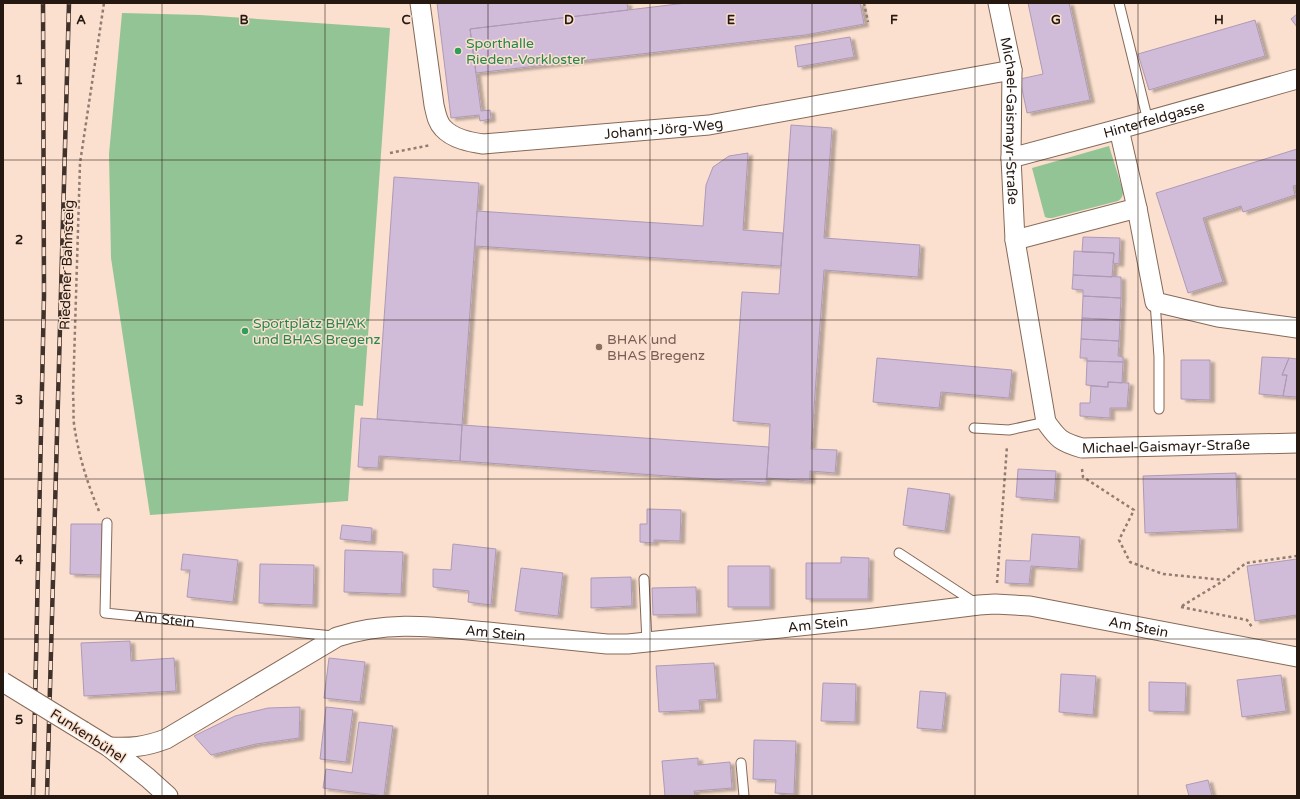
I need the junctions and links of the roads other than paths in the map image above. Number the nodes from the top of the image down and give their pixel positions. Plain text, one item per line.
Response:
1 (420, 3) edge
2 (998, 3) edge
3 (1119, 3) edge
4 (1012, 70) junction
5 (1297, 79) edge
6 (1148, 121) junction
7 (1119, 129) junction
8 (1011, 158) junction
9 (1137, 208) junction
10 (1015, 240) junction
11 (1155, 302) junction
12 (1297, 328) edge
13 (1159, 409) dead end
14 (1046, 422) junction
15 (974, 428) dead end
16 (1297, 443) edge
17 (107, 523) road end
18 (900, 553) dead end
19 (644, 579) dead end
20 (987, 604) junction
21 (337, 637) junction
22 (648, 642) junction
23 (1297, 656) edge
24 (3, 682) edge
25 (109, 747) junction
26 (741, 764) dead end
27 (168, 796) edge
28 (744, 796) edge

1 - 4 street, Johann-Jörg-Weg
2 - 4 street, Michael-Gaismayr-Straße
3 - 6 lane
4 - 8 street, Michael-Gaismayr-Straße
5 - 6 street, Hinterfeldgasse
6 - 7 street, Hinterfeldgasse
7 - 8 street, Hinterfeldgasse
7 - 9 street
8 - 10 street, Michael-Gaismayr-Straße
9 - 10 street
9 - 11 street
10 - 14 street, Michael-Gaismayr-Straße
11 - 12 street
11 - 13 lane
14 - 15 lane
14 - 16 street, Michael-Gaismayr-Straße
17 - 21 lane, Am Stein
18 - 20 lane
19 - 22 lane
20 - 22 street, Am Stein
20 - 23 street, Am Stein
21 - 22 street, Am Stein
21 - 25 street, Am Stein
24 - 25 street, Funkenbühel, bridge
25 - 27 street, Funkenbühel
26 - 28 lane

